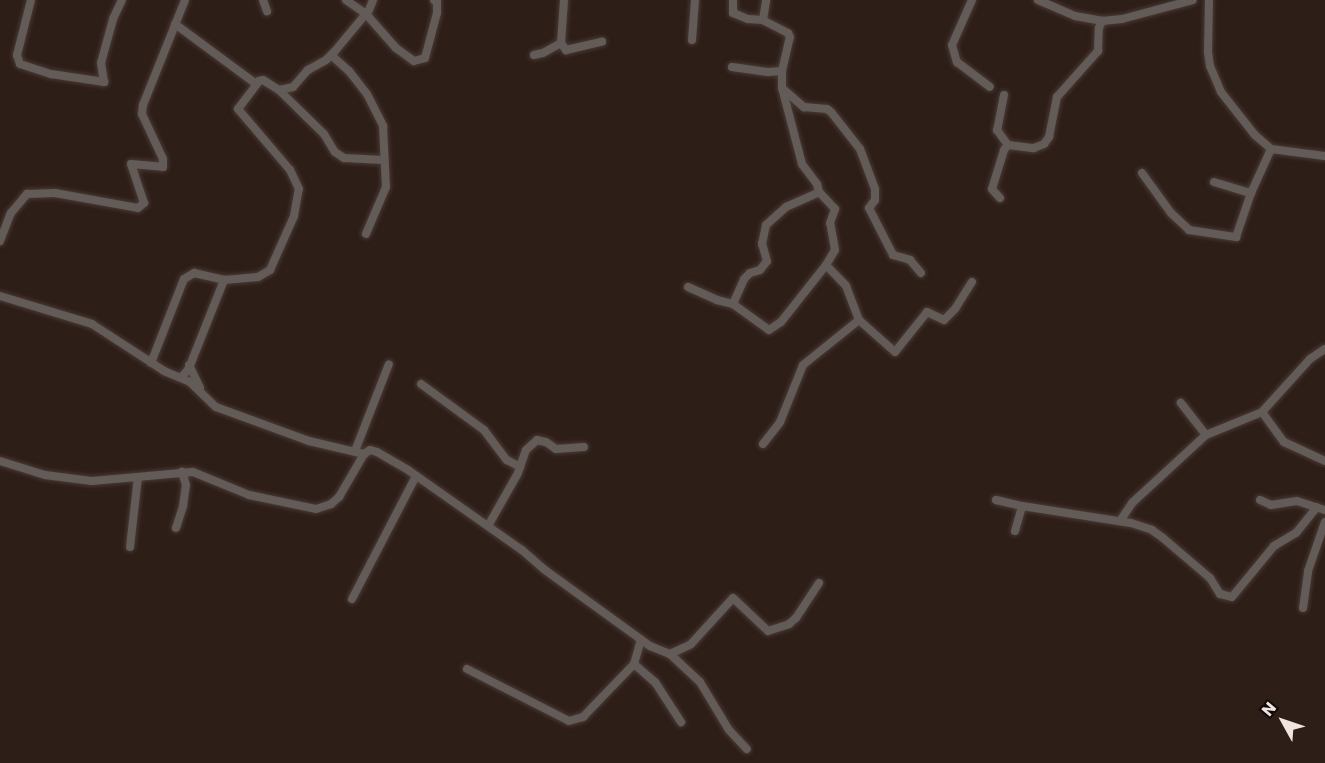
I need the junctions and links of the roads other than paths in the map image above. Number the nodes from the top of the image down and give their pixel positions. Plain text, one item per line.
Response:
1 (31, 0) edge
2 (122, 0) edge
3 (185, 0) edge
4 (263, 0) edge
5 (346, 0) edge
6 (373, 0) edge
7 (434, 0) edge
8 (564, 0) edge
9 (695, 0) edge
10 (733, 0) edge
11 (766, 0) edge
12 (972, 0) edge
13 (1038, 0) edge
14 (1193, 0) edge
15 (1209, 0) edge
16 (1049, 2) edge
17 (267, 11) dead end
18 (366, 14) junction
19 (764, 20) junction
20 (1102, 21) junction
21 (175, 24) junction
22 (692, 40) dead end
23 (602, 42) dead end
24 (561, 43) junction
25 (534, 54) dead end
26 (331, 55) junction
27 (732, 67) dead end
28 (782, 71) junction
29 (256, 84) junction
30 (990, 87) dead end
31 (782, 88) junction
32 (279, 90) junction
33 (1004, 95) dead end
34 (1008, 145) junction
35 (1271, 149) junction
36 (1325, 156) edge
37 (383, 160) junction
38 (1142, 173) dead end
39 (1214, 182) dead end
40 (819, 192) junction
41 (1251, 193) junction
42 (1000, 198) dead end
43 (366, 234) dead end
44 (0, 241) edge
45 (826, 265) junction
46 (921, 273) dead end
47 (224, 280) junction
48 (972, 282) dead end
49 (688, 287) dead end
50 (0, 296) edge
51 (734, 304) junction
52 (860, 320) junction
53 (1325, 349) edge
54 (151, 363) junction
55 (389, 364) dead end
56 (189, 365) junction
57 (181, 378) junction
58 (421, 384) dead end
59 (202, 393) junction
60 (1181, 403) dead end
61 (1262, 412) junction
62 (1206, 435) junction
63 (763, 444) dead end
64 (584, 447) dead end
65 (355, 452) junction
66 (364, 454) junction
67 (0, 461) edge
68 (1325, 461) edge
69 (520, 467) junction
70 (182, 472) junction
71 (416, 476) junction
72 (138, 477) junction
73 (996, 500) dead end
74 (1260, 500) dead end
75 (1022, 506) junction
76 (1323, 510) edge
77 (1120, 521) junction
78 (1325, 522) edge
79 (488, 526) junction
80 (176, 528) dead end
81 (1014, 531) dead end
82 (130, 547) dead end
83 (819, 583) dead end
84 (352, 599) dead end
85 (1303, 608) dead end
86 (641, 640) junction
87 (670, 654) junction
88 (634, 664) junction
89 (466, 669) dead end
90 (681, 722) dead end
91 (747, 749) dead end

1 - 2 street
3 - 21 street
4 - 17 street
5 - 18 street
6 - 18 street
7 - 18 street
8 - 24 street
9 - 22 street
10 - 19 street
11 - 19 street
12 - 30 street
13 - 16 street
14 - 20 street
15 - 35 street
16 - 20 street
18 - 26 street
19 - 28 street
20 - 34 street
21 - 29 street
21 - 44 street
23 - 24 street
24 - 25 street
26 - 32 street
26 - 37 street
27 - 28 street
28 - 31 street
29 - 32 street
29 - 47 street
31 - 40 street
31 - 46 street
32 - 37 street
33 - 34 street
34 - 42 street
35 - 36 street
35 - 41 street
37 - 43 street
38 - 41 street
39 - 41 street
40 - 45 street
40 - 51 street
45 - 51 street
45 - 52 street
47 - 54 street
47 - 56 street
48 - 52 street
49 - 51 street
50 - 54 street
52 - 63 street
53 - 61 street
54 - 57 street
55 - 65 street
56 - 57 street
56 - 59 street
57 - 59 street
58 - 69 street
59 - 65 street
60 - 62 street
61 - 62 street
61 - 68 street
62 - 77 street
64 - 69 street
65 - 66 street
66 - 70 street
66 - 71 street
67 - 72 street
69 - 79 street
70 - 72 street
70 - 80 street
71 - 79 street
71 - 84 street
72 - 82 street
73 - 75 street
74 - 76 street
75 - 77 street
75 - 81 street
76 - 77 street
78 - 85 street
79 - 86 street
83 - 87 street
86 - 87 street
86 - 88 street
87 - 91 street
88 - 89 street
88 - 90 street

